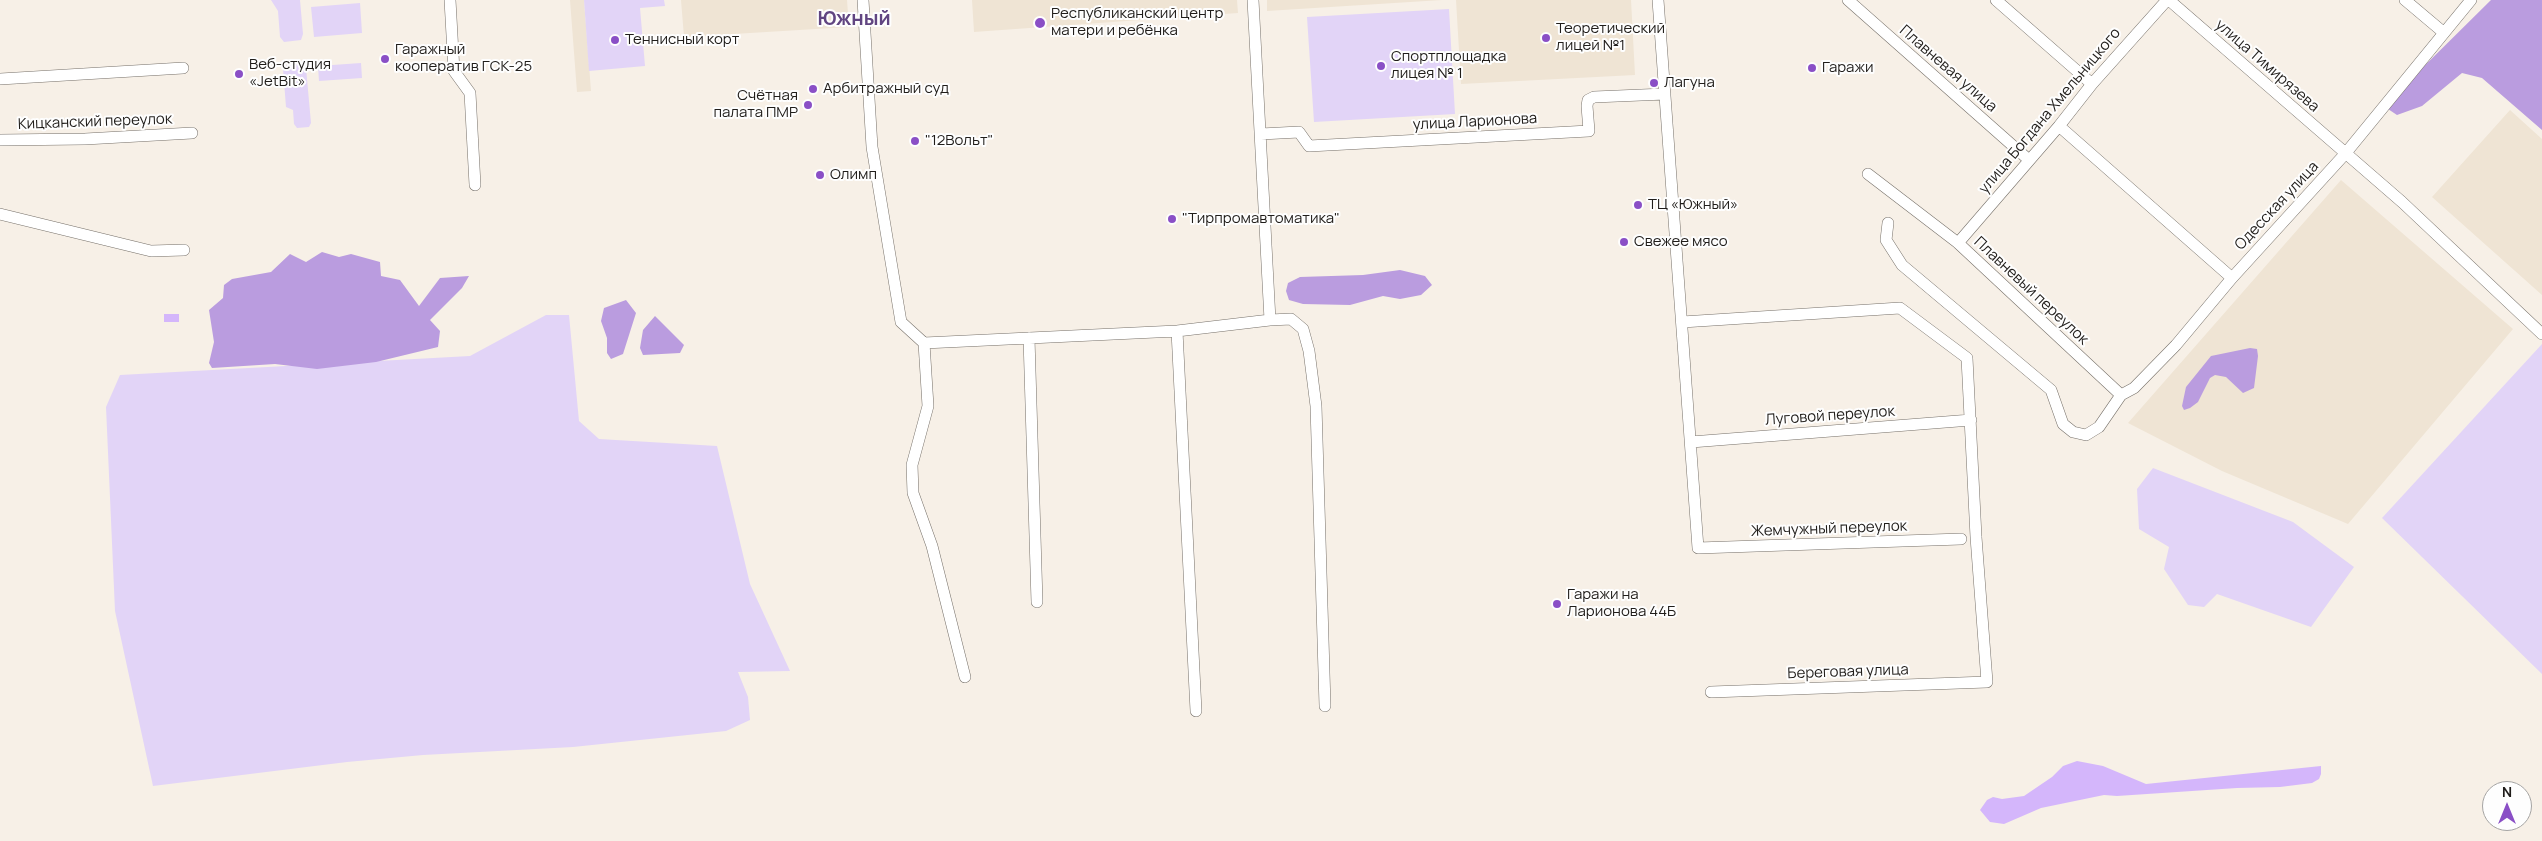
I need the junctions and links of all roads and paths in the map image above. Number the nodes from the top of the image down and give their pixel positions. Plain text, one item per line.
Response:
1 (450, 0) edge
2 (863, 0) edge
3 (1253, 0) edge
4 (1658, 0) edge
5 (1848, 0) edge
6 (1996, 0) edge
7 (2168, 0) edge
8 (2405, 0) edge
9 (2471, 0) edge
10 (2444, 32) junction
11 (183, 68) dead end
12 (0, 79) edge
13 (2092, 84) junction
14 (1665, 94) junction
15 (2059, 126) junction
16 (192, 133) dead end
17 (1261, 134) junction
18 (0, 140) edge
19 (2345, 154) junction
20 (2029, 160) junction
21 (1868, 174) dead end
22 (475, 185) dead end
23 (0, 214) edge
24 (1888, 223) dead end
25 (1958, 243) junction
26 (184, 250) dead end
27 (2232, 278) junction
28 (1270, 320) junction
29 (1682, 322) junction
30 (1177, 331) junction
31 (2542, 334) edge
32 (1029, 338) junction
33 (924, 343) junction
34 (2121, 395) junction
35 (1971, 420) junction
36 (1691, 442) junction
37 (1961, 539) dead end
38 (1037, 602) dead end
39 (966, 677) dead end
40 (1710, 692) dead end
41 (1325, 706) dead end
42 (1196, 711) dead end

1 - 22 street
2 - 33 street
3 - 17 street
4 - 14 street
5 - 20 street, Плавневая улица
6 - 13 street
7 - 13 street, улица Богдана Хмельницкого
7 - 19 street, улица Тимирязева
8 - 10 street
9 - 10 street, Одесская улица
10 - 19 street, Одесская улица
11 - 12 street
13 - 15 street, улица Богдана Хмельницкого
14 - 17 street, улица Ларионова
14 - 29 street
15 - 20 street, улица Богдана Хмельницкого
15 - 27 street
16 - 18 street, Кицканский переулок
17 - 28 street
19 - 27 street, Одесская улица
19 - 31 street, улица Тимирязева
20 - 25 street, улица Богдана Хмельницкого
21 - 25 street, Плавневый переулок
23 - 26 street
24 - 34 street, Одесская улица
25 - 34 street, Плавневый переулок
27 - 34 street, Одесская улица
28 - 30 street
28 - 41 street
29 - 35 street
29 - 36 street
30 - 32 street
30 - 42 street
32 - 33 street
32 - 38 street
33 - 39 street
35 - 36 street, Луговой переулок
35 - 40 street, Береговая улица
36 - 37 street, Жемчужный переулок

